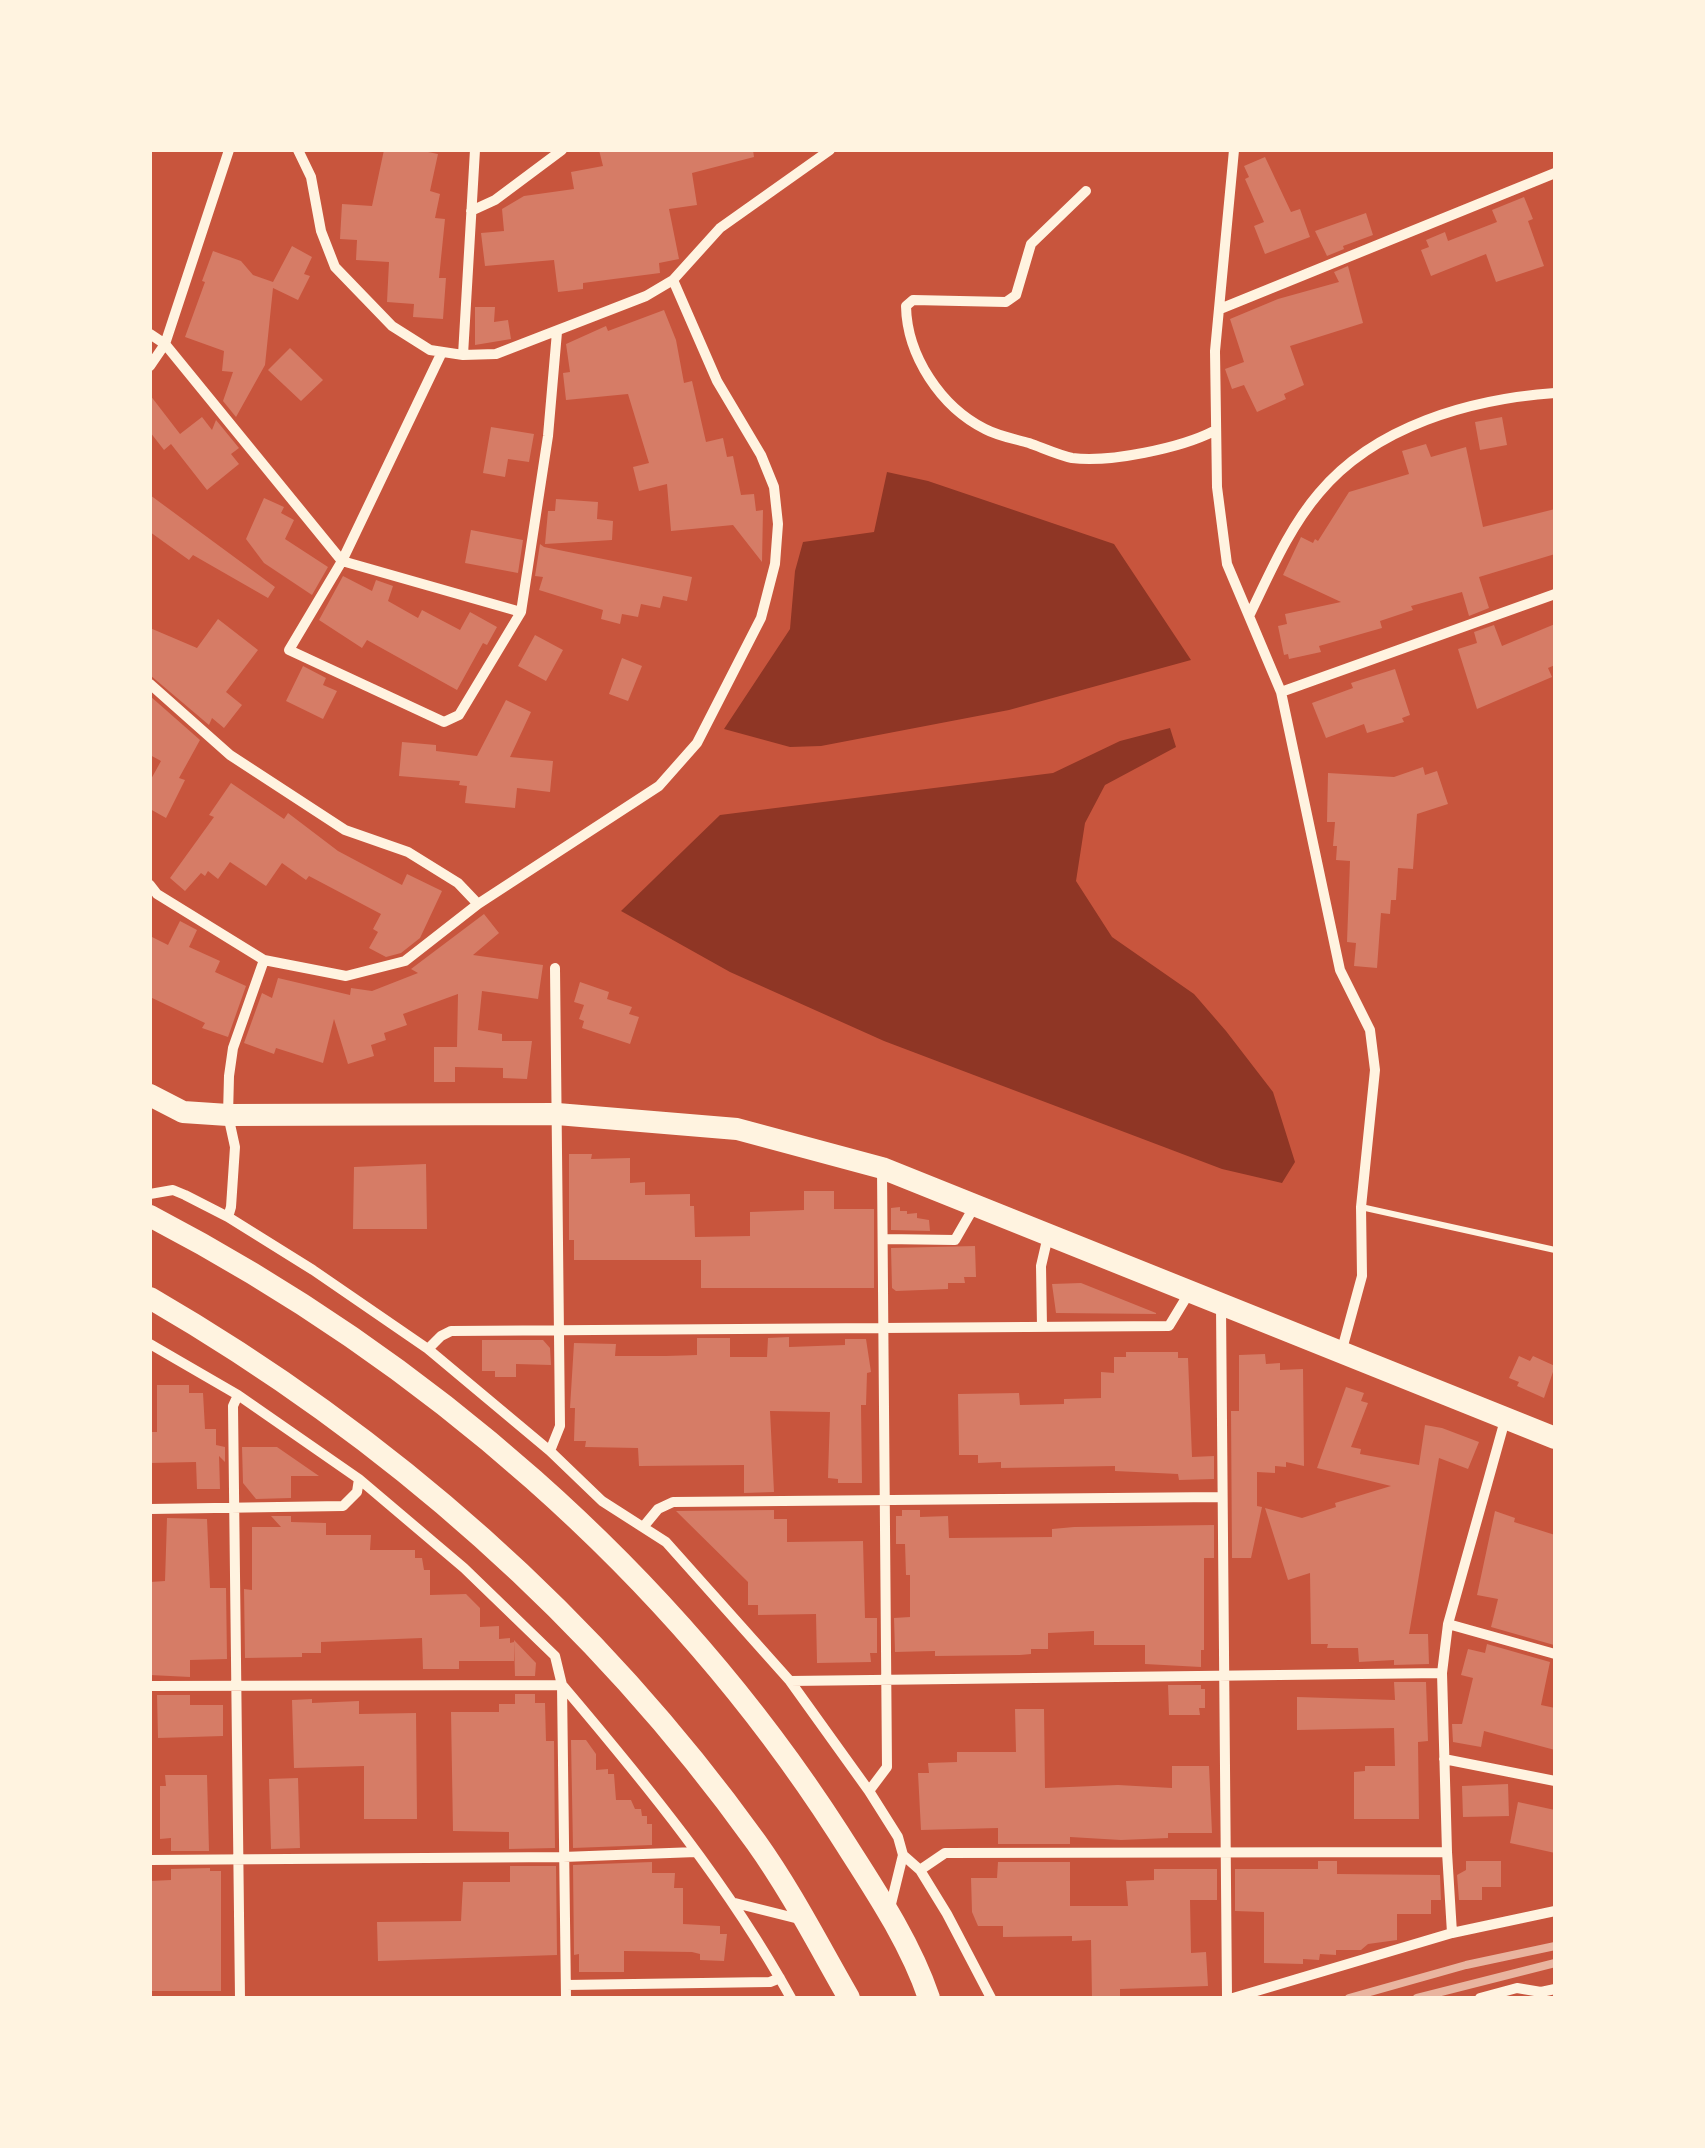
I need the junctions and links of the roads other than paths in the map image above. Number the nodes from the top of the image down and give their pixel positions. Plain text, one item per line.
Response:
1 (229, 150) edge
2 (298, 150) edge
3 (475, 150) edge
4 (562, 150) edge
5 (830, 150) edge
6 (1234, 150) edge
7 (1555, 173) edge
8 (1086, 191) dead end
9 (471, 211) junction
10 (673, 280) junction
11 (1220, 309) junction
12 (557, 332) junction
13 (150, 334) edge
14 (165, 344) junction
15 (442, 352) junction
16 (463, 356) junction
17 (150, 366) edge
18 (1555, 393) edge
19 (1214, 431) junction
20 (342, 561) junction
21 (1555, 594) edge
22 (520, 612) junction
23 (1250, 614) junction
24 (150, 684) edge
25 (1281, 692) junction
26 (152, 893) edge
27 (478, 904) junction
28 (264, 960) junction
29 (556, 968) dead end
30 (150, 1095) edge
31 (556, 1114) junction
32 (228, 1115) junction
33 (882, 1168) junction
34 (150, 1194) edge
35 (975, 1206) junction
36 (1362, 1207) junction
37 (150, 1216) edge
38 (228, 1216) junction
39 (1048, 1236) junction
40 (884, 1239) junction
41 (1555, 1250) edge
42 (1189, 1293) junction
43 (150, 1298) edge
44 (1221, 1306) junction
45 (882, 1326) junction
46 (1042, 1327) junction
47 (560, 1330) junction
48 (150, 1344) edge
49 (428, 1349) junction
50 (1341, 1353) junction
51 (238, 1395) junction
52 (1506, 1419) junction
53 (1553, 1432) edge
54 (550, 1450) junction
55 (359, 1479) junction
56 (1220, 1497) junction
57 (884, 1500) junction
58 (233, 1508) junction
59 (150, 1509) edge
60 (644, 1526) junction
61 (1448, 1624) junction
62 (1555, 1654) edge
63 (1442, 1672) junction
64 (1222, 1674) junction
65 (886, 1678) junction
66 (790, 1681) junction
67 (237, 1684) junction
68 (562, 1685) junction
69 (150, 1686) edge
70 (1444, 1759) junction
71 (1555, 1781) edge
72 (869, 1791) junction
73 (1223, 1850) junction
74 (696, 1852) junction
75 (1447, 1852) junction
76 (903, 1855) junction
77 (563, 1857) junction
78 (240, 1859) junction
79 (150, 1860) edge
80 (920, 1870) junction
81 (735, 1903) junction
82 (1555, 1911) edge
83 (889, 1914) junction
84 (805, 1920) junction
85 (1452, 1933) junction
86 (780, 1978) junction
87 (566, 1985) junction
88 (1555, 1989) edge
89 (1540, 1995) edge
90 (240, 1998) edge
91 (566, 1998) edge
92 (791, 1998) edge
93 (850, 1998) edge
94 (929, 1998) edge
95 (991, 1998) edge
96 (1230, 1998) edge
97 (1480, 1998) edge

1 - 14 street
2 - 15 street
3 - 9 street
4 - 9 street
5 - 10 street
6 - 11 street
7 - 11 street
8 - 19 street
9 - 16 street
10 - 12 street
10 - 27 street
11 - 19 street
12 - 16 street
12 - 22 street
13 - 14 street
14 - 17 street
14 - 20 street
15 - 16 street
15 - 20 street
18 - 23 street
19 - 23 street
20 - 22 street
20 - 22 street
21 - 25 street
23 - 25 street
24 - 27 street
25 - 36 street
26 - 28 street
27 - 28 street
28 - 32 street
29 - 31 street
30 - 32 main road
31 - 32 main road
31 - 33 main road
31 - 47 street
32 - 38 street
33 - 35 main road
33 - 40 street
34 - 38 street
35 - 39 main road
35 - 40 street
36 - 41 lane
36 - 50 street
37 - 83 main road
38 - 49 street
39 - 42 main road
39 - 46 street
40 - 45 street
42 - 44 main road
42 - 46 street
43 - 84 main road
44 - 50 main road
44 - 56 street
45 - 46 street
45 - 47 street
45 - 57 street
47 - 49 street
47 - 54 street
48 - 51 street
49 - 54 street
50 - 52 main road
51 - 55 street
51 - 58 street
52 - 53 main road
52 - 61 street
54 - 60 street
55 - 58 street
55 - 68 street
56 - 57 street
56 - 64 street
57 - 60 street
57 - 65 street
58 - 59 street
58 - 67 street
60 - 66 street
61 - 62 street
61 - 63 street
63 - 64 street
63 - 70 street
64 - 65 street
64 - 73 street
65 - 66 street
65 - 72 street
66 - 72 street
67 - 68 street
67 - 69 street
67 - 78 street
68 - 74 street
68 - 77 street
70 - 71 street
70 - 75 street
72 - 76 street
73 - 75 street
73 - 80 street
73 - 96 street
74 - 77 street
74 - 81 street
75 - 85 street
76 - 80 street
76 - 83 street
77 - 78 street
77 - 87 street
78 - 79 street
78 - 90 street
80 - 95 street
81 - 84 street
81 - 86 street
82 - 85 street
83 - 94 main road
84 - 93 main road
85 - 96 street
86 - 87 street
86 - 92 street
87 - 91 street
88 - 89 street
89 - 97 street

